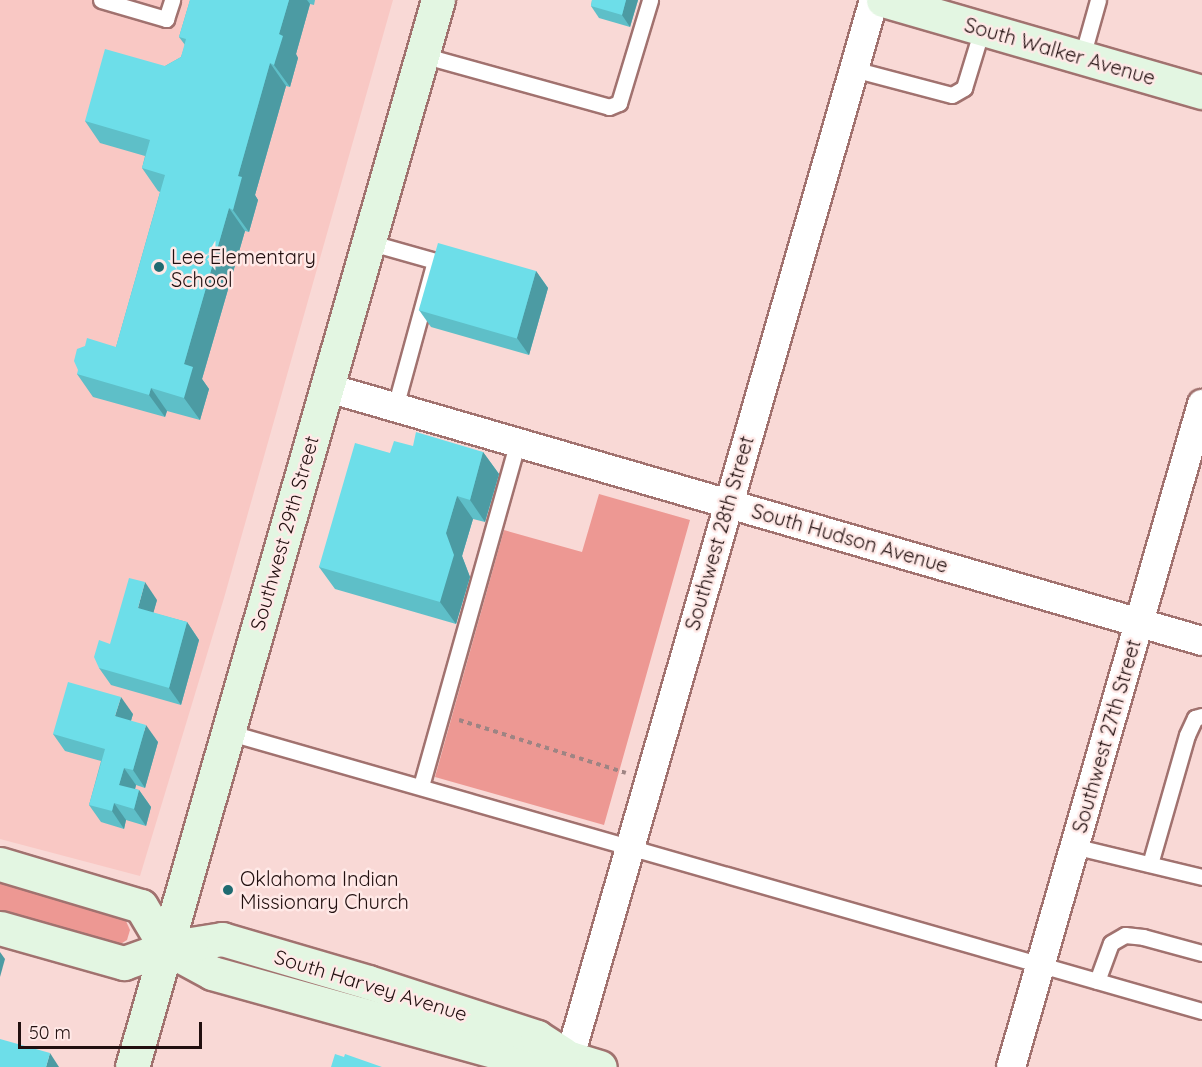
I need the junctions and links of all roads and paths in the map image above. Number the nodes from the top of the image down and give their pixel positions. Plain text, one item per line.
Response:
1 (101, 0) edge
2 (172, 0) edge
3 (438, 0) edge
4 (650, 0) edge
5 (874, 0) edge
6 (883, 0) edge
7 (1098, 0) edge
8 (982, 29) junction
9 (422, 55) junction
10 (1082, 57) junction
11 (853, 69) junction
12 (1202, 92) edge
13 (368, 242) junction
14 (326, 387) junction
15 (1202, 404) edge
16 (395, 407) junction
17 (517, 444) junction
18 (728, 503) junction
19 (1139, 623) junction
20 (1202, 641) edge
21 (441, 714) junction
22 (1202, 716) edge
23 (227, 732) junction
24 (650, 780) junction
25 (421, 786) junction
26 (1073, 846) junction
27 (631, 848) junction
28 (0, 864) edge
29 (1150, 864) junction
30 (1202, 877) edge
31 (0, 928) edge
32 (166, 948) junction
33 (1202, 953) edge
34 (1039, 964) junction
35 (1097, 981) junction
36 (1202, 1011) edge
37 (579, 1064) edge
38 (132, 1067) edge
39 (1011, 1067) edge

1 - 2 lane
3 - 9 main road, Southwest 29th Street
4 - 9 lane
5 - 11 street, Southwest 28th Street
6 - 8 main road, South Walker Avenue
7 - 10 lane
8 - 10 main road, South Walker Avenue
8 - 11 lane
9 - 13 main road, Southwest 29th Street
10 - 12 main road, South Walker Avenue
11 - 18 street, Southwest 28th Street
13 - 14 main road, Southwest 29th Street
13 - 16 lane
14 - 16 street, South Hudson Avenue
14 - 23 main road, Southwest 29th Street
15 - 19 street, Southwest 27th Street
16 - 17 street, South Hudson Avenue
17 - 18 street, South Hudson Avenue
17 - 21 lane
18 - 19 street, South Hudson Avenue
18 - 24 street, Southwest 28th Street
19 - 20 street, South Hudson Avenue
19 - 26 street, Southwest 27th Street
21 - 24 path
21 - 25 lane
22 - 29 lane
23 - 25 lane
23 - 32 main road, Southwest 29th Street
24 - 27 street, Southwest 28th Street
25 - 27 lane
26 - 29 lane
26 - 34 street, Southwest 27th Street
27 - 34 lane
27 - 37 street, Southwest 28th Street
28 - 32 main road
29 - 30 lane
31 - 32 main road, South Harvey Avenue
32 - 37 main road, South Harvey Avenue
32 - 38 main road, Southwest 29th Street
33 - 35 lane
34 - 35 lane
34 - 39 street, Southwest 27th Street
35 - 36 lane

